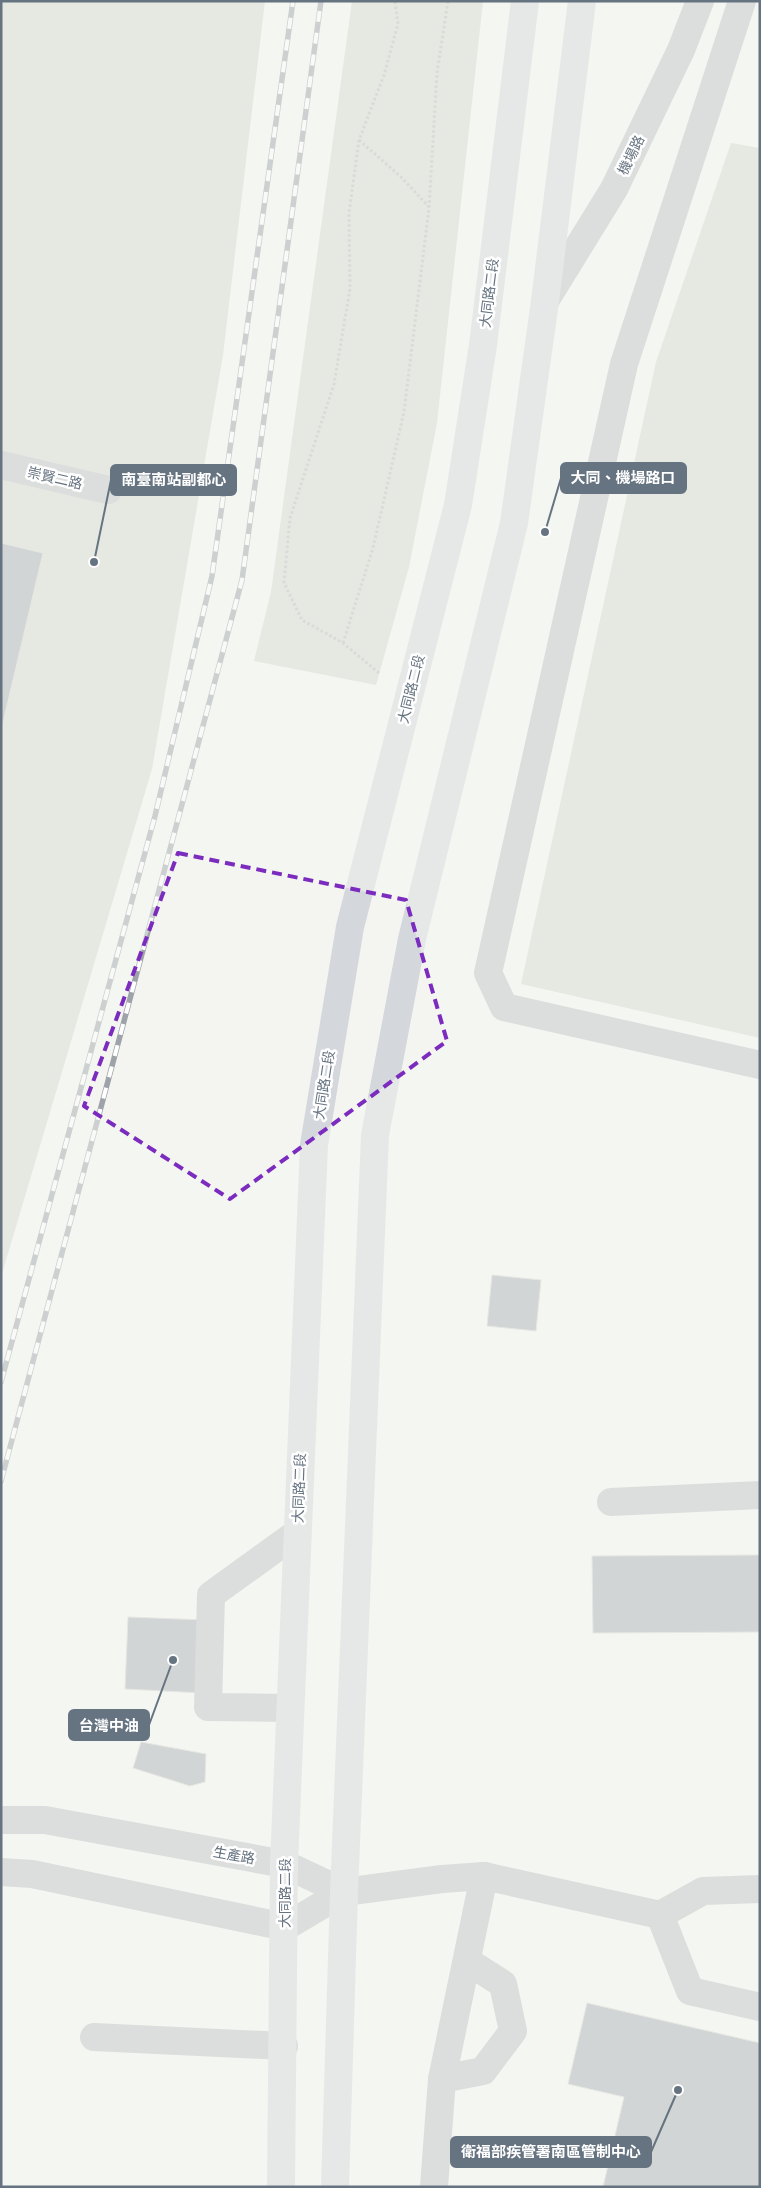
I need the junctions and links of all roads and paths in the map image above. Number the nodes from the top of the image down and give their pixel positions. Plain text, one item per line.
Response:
1 (395, 1) edge
2 (448, 1) edge
3 (525, 1) edge
4 (582, 1) edge
5 (700, 1) edge
6 (742, 1) edge
7 (358, 140) junction
8 (429, 208) junction
9 (545, 301) junction
10 (1, 465) edge
11 (108, 490) dead end
12 (343, 642) junction
13 (379, 673) dead end
14 (760, 1065) edge
15 (760, 1495) edge
16 (611, 1502) dead end
17 (297, 1533) junction
18 (290, 1708) junction
19 (1, 1820) edge
20 (284, 1864) junction
21 (1, 1872) edge
22 (484, 1876) junction
23 (760, 1889) edge
24 (344, 1892) junction
25 (660, 1915) junction
26 (285, 1927) junction
27 (467, 1961) junction
28 (760, 2007) edge
29 (94, 2037) dead end
30 (284, 2046) junction
31 (442, 2079) junction
32 (281, 2187) edge
33 (335, 2187) edge
34 (434, 2187) edge

1 - 7 path
2 - 8 path
3 - 17 main road, 大同路二段
4 - 9 main road
5 - 9 street, 機場路
6 - 14 street
7 - 8 path
7 - 12 path
8 - 12 path
9 - 24 main road
10 - 11 street, 崇賢二路
12 - 13 path
15 - 16 street
17 - 18 main road, 大同路二段
17 - 18 street
18 - 20 main road, 大同路二段
19 - 20 street, 生產路
20 - 24 street, 生產路
20 - 26 main road, 大同路二段
21 - 26 street
22 - 24 street
22 - 25 street
22 - 27 street
23 - 25 street
24 - 26 street
24 - 33 main road
25 - 28 street
26 - 30 main road, 大同路二段
27 - 31 street
27 - 31 street
29 - 30 street
30 - 32 main road, 大同路二段
31 - 34 street

